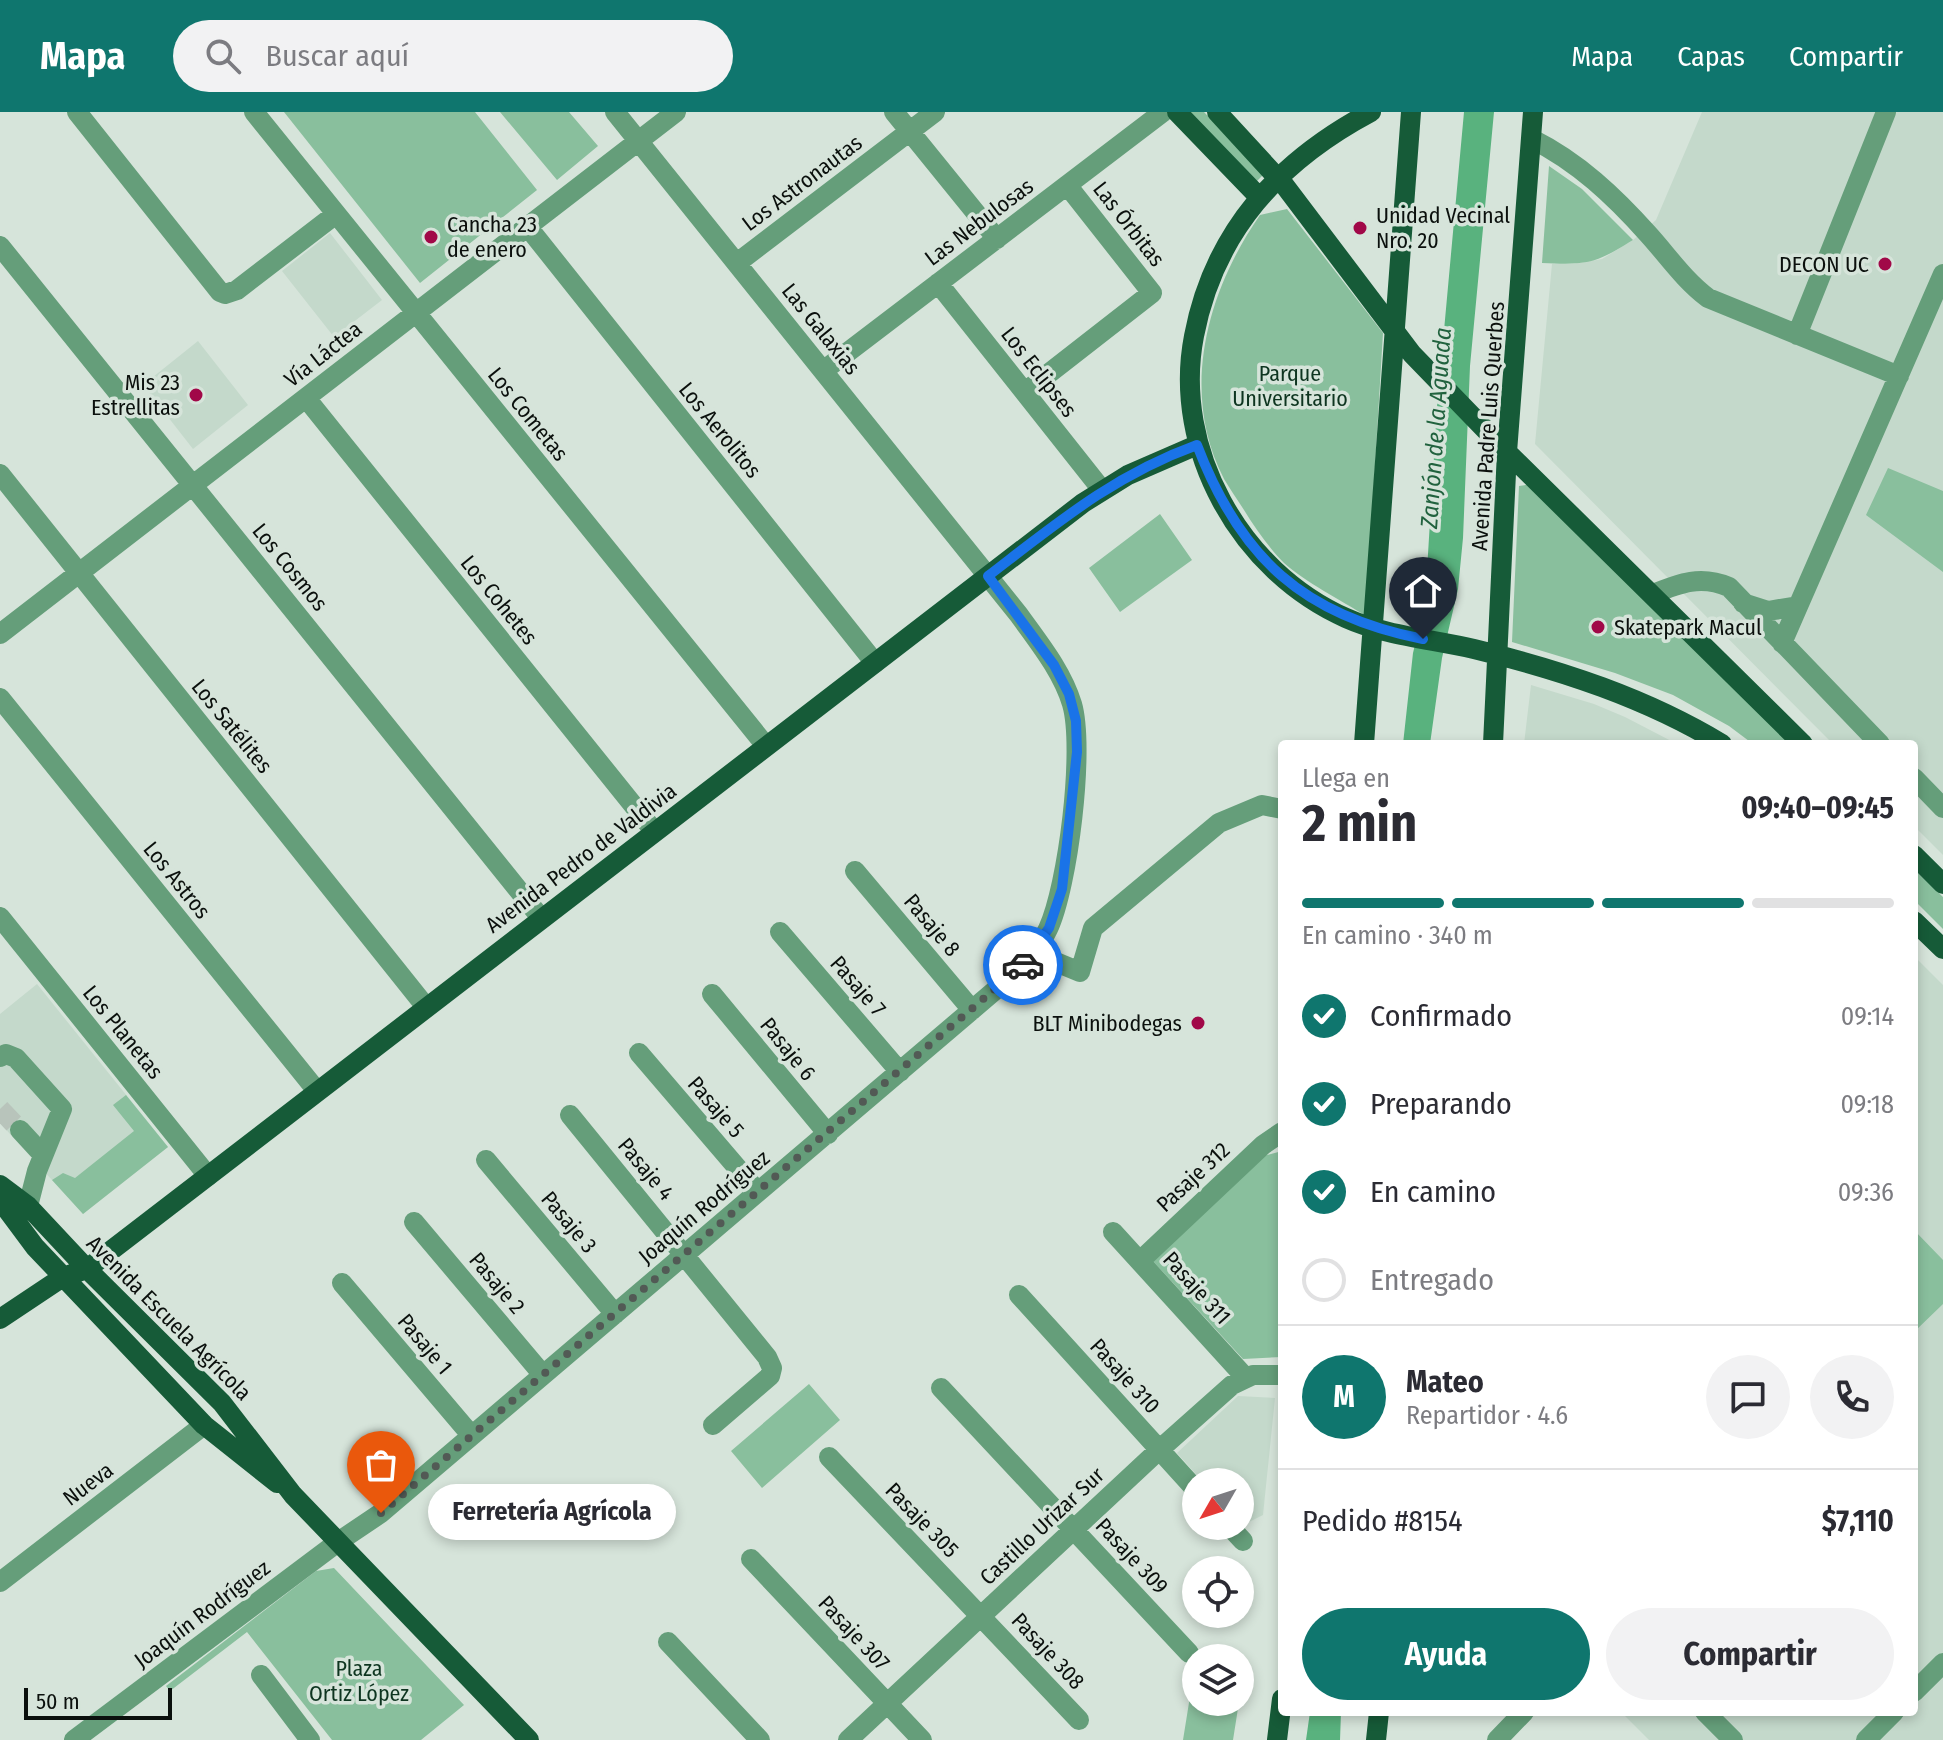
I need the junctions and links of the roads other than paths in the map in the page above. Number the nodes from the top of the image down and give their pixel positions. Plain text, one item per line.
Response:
1 (77, 112) edge
2 (254, 112) edge
3 (615, 112) edge
4 (676, 112) edge
5 (894, 112) edge
6 (935, 112) edge
7 (1163, 112) edge
8 (1177, 112) edge
9 (1217, 112) edge
10 (1371, 112) edge
11 (1411, 112) edge
12 (1533, 112) edge
13 (1886, 112) edge
14 (909, 131) junction
15 (1532, 139) junction
16 (639, 140) junction
17 (1277, 177) junction
18 (1067, 185) junction
19 (1259, 197) junction
20 (336, 214) junction
21 (527, 226) junction
22 (997, 239) junction
23 (0, 246) edge
24 (737, 263) junction
25 (1943, 274) edge
26 (938, 283) junction
27 (416, 313) junction
28 (1393, 331) junction
29 (1797, 335) junction
30 (823, 371) junction
31 (1899, 376) junction
32 (1025, 392) junction
33 (306, 398) junction
34 (1197, 445) junction
35 (1507, 452) junction
36 (0, 474) edge
37 (193, 485) junction
38 (1102, 490) junction
39 (79, 573) junction
40 (988, 576) junction
41 (1653, 594) junction
42 (1743, 603) junction
43 (1798, 606) junction
44 (1372, 628) junction
45 (0, 634) edge
46 (1782, 643) junction
47 (1500, 656) junction
48 (875, 663) junction
49 (0, 698) edge
50 (1364, 740) edge
51 (1493, 740) edge
52 (1715, 740) edge
53 (1799, 740) edge
54 (1876, 740) edge
55 (766, 746) junction
56 (1918, 782) edge
57 (1278, 808) edge
58 (1943, 808) edge
59 (654, 831) junction
60 (1918, 859) edge
61 (855, 871) dead end
62 (1943, 884) edge
63 (0, 917) edge
64 (541, 918) junction
65 (1918, 925) edge
66 (780, 932) dead end
67 (1943, 949) edge
68 (1034, 953) junction
69 (712, 994) dead end
70 (426, 1007) junction
71 (972, 1010) junction
72 (639, 1053) dead end
73 (0, 1057) edge
74 (900, 1072) junction
75 (317, 1091) junction
76 (570, 1115) dead end
77 (20, 1130) tunnel mouth
78 (828, 1134) junction
79 (1278, 1135) edge
80 (43, 1155) junction
81 (486, 1160) dead end
82 (208, 1176) junction
83 (0, 1185) edge
84 (758, 1192) junction
85 (0, 1200) edge
86 (28, 1206) junction
87 (414, 1222) dead end
88 (1113, 1232) dead end
89 (686, 1254) junction
90 (1140, 1261) junction
91 (87, 1269) junction
92 (63, 1277) junction
93 (342, 1283) dead end
94 (1019, 1295) dead end
95 (615, 1314) junction
96 (0, 1319) edge
97 (543, 1375) junction
98 (1278, 1375) edge
99 (1245, 1377) junction
100 (941, 1388) dead end
101 (204, 1425) junction
102 (713, 1425) dead end
103 (471, 1435) junction
104 (1159, 1450) junction
105 (829, 1457) dead end
106 (1182, 1475) edge
107 (293, 1495) junction
108 (1074, 1529) junction
109 (338, 1542) junction
110 (751, 1559) dead end
111 (0, 1582) edge
112 (981, 1616) junction
113 (668, 1642) dead end
114 (1182, 1645) edge
115 (1943, 1663) edge
116 (261, 1675) dead end
117 (1918, 1688) edge
118 (887, 1703) junction
119 (1280, 1716) edge
120 (1379, 1716) edge
121 (1520, 1716) edge
122 (1709, 1716) edge
123 (1890, 1716) edge
124 (1079, 1720) dead end
125 (82, 1738) edge
126 (310, 1740) edge
127 (529, 1740) edge
128 (760, 1740) edge
129 (848, 1740) edge
130 (922, 1740) edge
131 (1277, 1740) edge
132 (1376, 1740) edge
133 (1497, 1740) edge
134 (1733, 1740) edge
135 (1866, 1740) edge

1 - 20 street
2 - 20 street, Los Cometas
3 - 16 street, Las Galaxias
4 - 16 street, Vía Láctea
5 - 14 street
6 - 14 street, Los Astronautas
7 - 18 street, Las Nebulosas
8 - 19 main road
9 - 17 main road
10 - 17 main road
11 - 28 main road
12 - 15 main road, Avenida Padre Luis Querbes
13 - 29 street
14 - 22 street
14 - 24 street, Los Astronautas
15 - 29 street
15 - 35 main road, Avenida Padre Luis Querbes
16 - 21 street, Vía Láctea
16 - 24 street, Las Galaxias
17 - 19 main road
17 - 28 main road
18 - 22 street, Las Nebulosas
18 - 32 street, Las Órbitas
19 - 34 main road
20 - 27 street, Los Cometas
21 - 27 street, Vía Láctea
21 - 48 street, Los Aerolitos
22 - 26 street, Las Nebulosas
23 - 37 street, Los Cosmos
24 - 30 street, Las Galaxias
25 - 31 street
26 - 30 street, Las Nebulosas
26 - 32 street, Los Eclipses
27 - 33 street, Vía Láctea
27 - 55 street, Los Cometas
28 - 35 main road
28 - 44 main road
29 - 31 street
30 - 40 street, Las Galaxias
31 - 43 street
32 - 38 street, Los Eclipses
33 - 37 street, Vía Láctea
33 - 59 street, Los Cohetes
34 - 38 main road, Avenida Pedro de Valdivia
34 - 44 main road
35 - 41 main road
35 - 47 main road, Avenida Padre Luis Querbes
36 - 39 street, Los Satélites
37 - 39 street, Vía Láctea
37 - 64 street, Los Cosmos
38 - 40 main road, Avenida Pedro de Valdivia
39 - 45 street, Vía Láctea
39 - 70 street, Los Satélites
40 - 48 main road, Avenida Pedro de Valdivia
40 - 68 street, Joaquín Rodríguez
41 - 42 street
41 - 53 main road
42 - 43 street
42 - 46 street
43 - 46 street
44 - 47 main road
44 - 50 main road
46 - 54 street
47 - 51 main road, Avenida Padre Luis Querbes
47 - 52 main road
48 - 55 main road, Avenida Pedro de Valdivia
49 - 75 street, Los Astros
55 - 59 main road, Avenida Pedro de Valdivia
56 - 58 street
57 - 68 street
59 - 64 main road, Avenida Pedro de Valdivia
60 - 62 main road
61 - 71 street, Pasaje 8
63 - 82 street, Los Planetas
64 - 70 main road, Avenida Pedro de Valdivia
65 - 67 main road
66 - 74 street, Pasaje 7
68 - 71 street, Joaquín Rodríguez
69 - 78 street, Pasaje 6
70 - 75 main road, Avenida Pedro de Valdivia
71 - 74 street, Joaquín Rodríguez
72 - 84 street, Pasaje 5
73 - 80 street
74 - 78 street, Joaquín Rodríguez
75 - 82 main road, Avenida Pedro de Valdivia
76 - 89 street, Pasaje 4
77 - 80 street
78 - 84 street, Joaquín Rodríguez
79 - 90 street, Pasaje 312
80 - 86 street
81 - 95 street, Pasaje 3
82 - 91 main road, Avenida Pedro de Valdivia
83 - 86 main road, Avenida Escuela Agrícola
84 - 89 street, Joaquín Rodríguez
85 - 92 main road, Avenida Escuela Agrícola
86 - 91 main road, Avenida Escuela Agrícola
87 - 97 street, Pasaje 2
88 - 90 street, Pasaje 311
89 - 95 street, Joaquín Rodríguez
89 - 102 street, Pasaje 4
90 - 99 street, Pasaje 311
91 - 92 main road, Avenida Pedro de Valdivia
91 - 107 main road, Avenida Escuela Agrícola
92 - 96 main road, Avenida Pedro de Valdivia
92 - 101 main road, Avenida Escuela Agrícola
93 - 103 street, Pasaje 1
94 - 104 street, Pasaje 310
95 - 97 street, Joaquín Rodríguez
97 - 103 street, Joaquín Rodríguez
98 - 99 street
99 - 104 street, Castillo Urizar Sur
100 - 108 street, Pasaje 309
101 - 107 main road, Avenida Escuela Agrícola
101 - 111 street, Nueva
103 - 109 street, Joaquín Rodríguez
104 - 106 street, Pasaje 310
104 - 108 street, Castillo Urizar Sur
105 - 112 street, Pasaje 305
107 - 109 main road, Avenida Escuela Agrícola
108 - 112 street, Castillo Urizar Sur
108 - 114 street, Pasaje 309
109 - 125 street, Joaquín Rodríguez
109 - 127 main road, Avenida Escuela Agrícola
110 - 118 street, Pasaje 307
112 - 118 street, Castillo Urizar Sur
112 - 124 street, Pasaje 308
113 - 128 street
115 - 117 street
116 - 126 street
118 - 129 street, Castillo Urizar Sur
118 - 130 street, Pasaje 307
119 - 131 main road
120 - 132 main road
121 - 133 street
122 - 134 street
123 - 135 street

